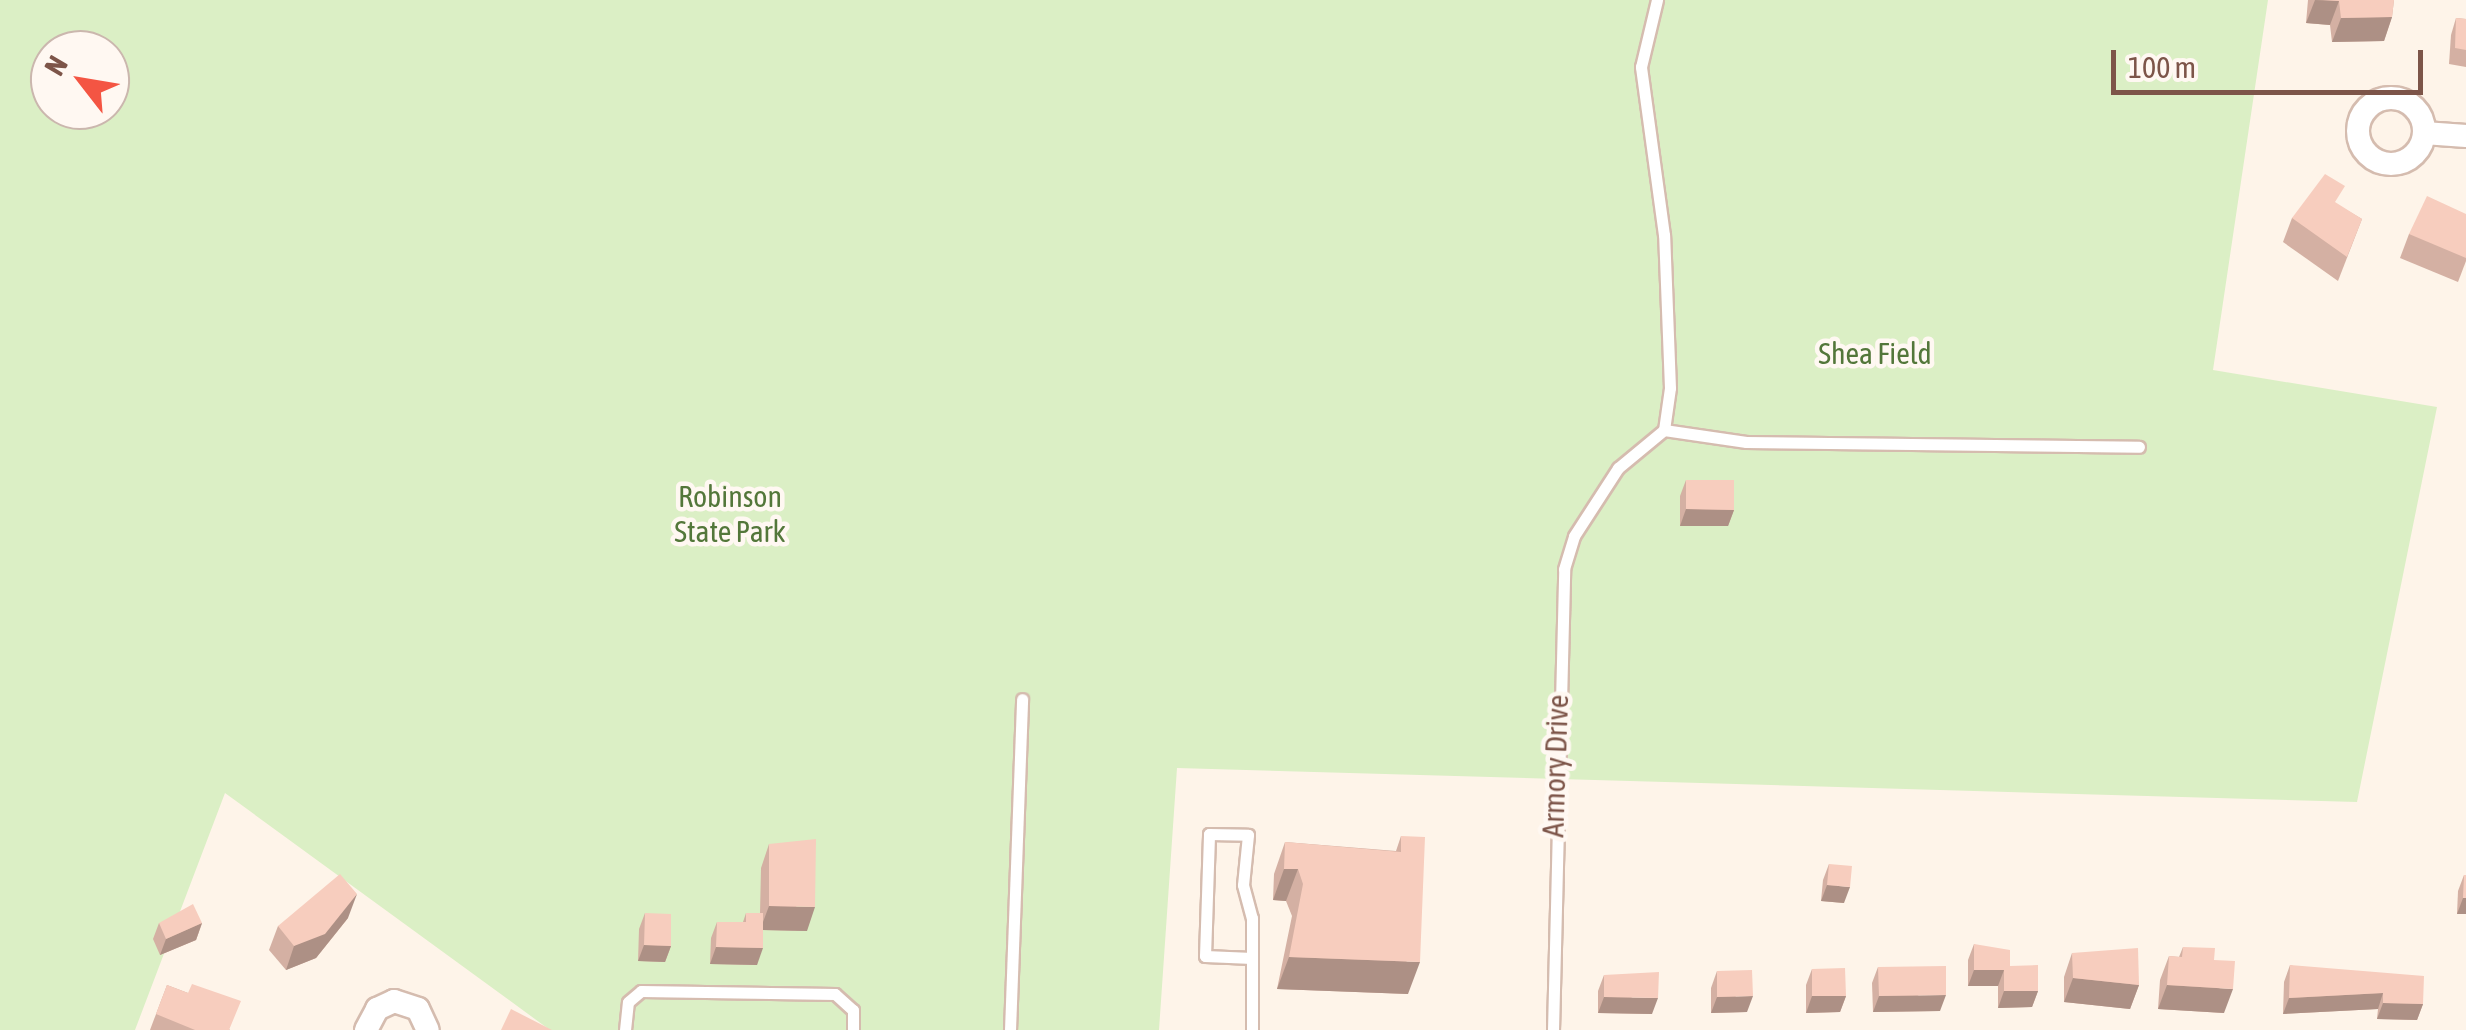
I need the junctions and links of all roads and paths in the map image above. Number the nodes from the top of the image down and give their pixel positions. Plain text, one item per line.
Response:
1 (1657, 0) edge
2 (2424, 133) dead end
3 (2466, 136) edge
4 (1664, 430) junction
5 (2139, 447) dead end
6 (1022, 698) dead end
7 (1252, 958) junction
8 (366, 1030) edge
9 (428, 1030) edge
10 (625, 1030) edge
11 (853, 1030) edge
12 (1010, 1030) edge
13 (1252, 1030) edge
14 (1553, 1030) edge

1 - 4 lane
2 - 3 street
4 - 5 lane
4 - 14 lane, Armory Drive
6 - 12 lane
7 - 7 lane
7 - 13 lane
8 - 9 street
10 - 11 lane

